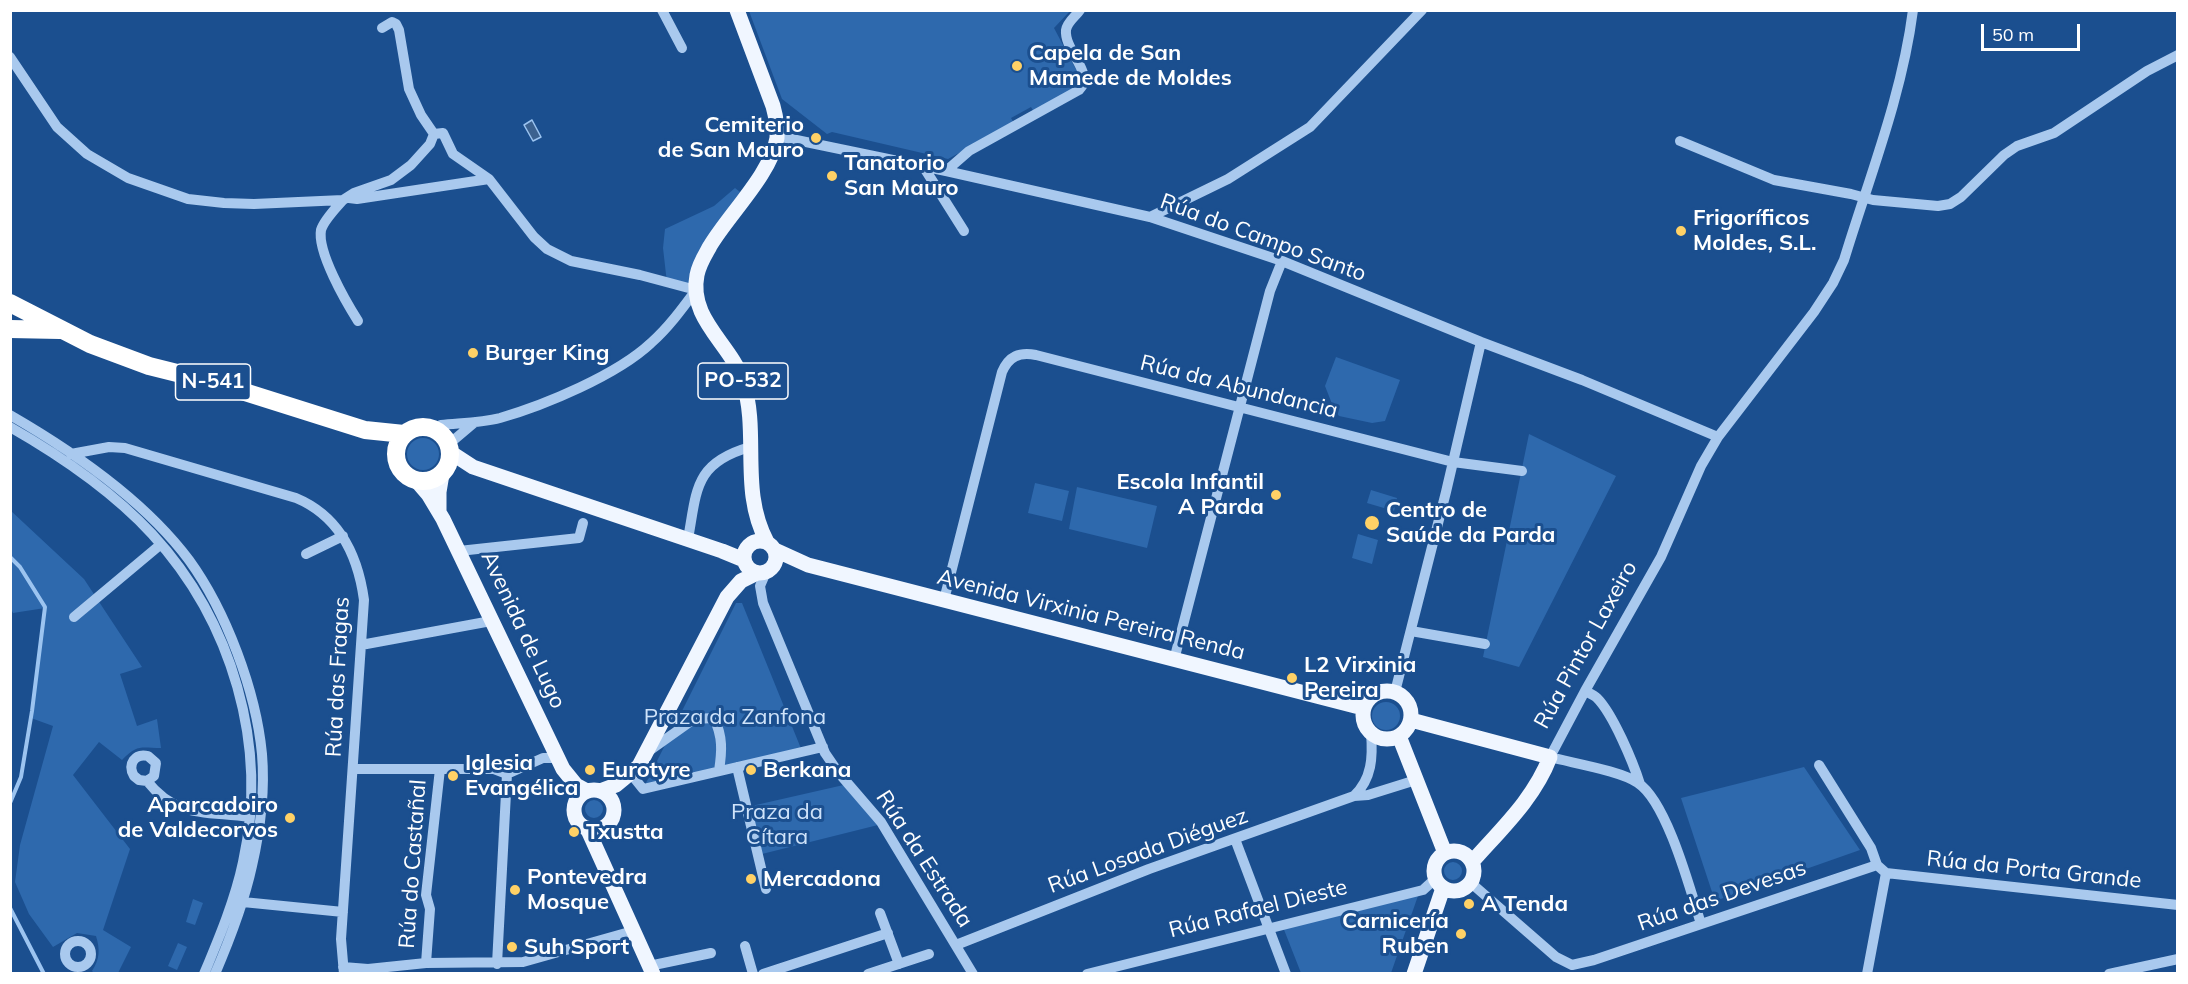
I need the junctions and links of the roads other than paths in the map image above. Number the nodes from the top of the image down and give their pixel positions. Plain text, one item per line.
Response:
1 (662, 10) edge
2 (737, 10) edge
3 (1080, 10) edge
4 (1422, 10) edge
5 (1913, 10) edge
6 (382, 28) dead end
7 (682, 48) dead end
8 (2178, 55) edge
9 (10, 57) edge
10 (434, 134) junction
11 (777, 136) junction
12 (1680, 141) dead end
13 (923, 166) junction
14 (946, 171) junction
15 (489, 179) junction
16 (1863, 197) junction
17 (346, 199) junction
18 (1150, 217) junction
19 (964, 231) dead end
20 (1282, 261) junction
21 (696, 291) junction
22 (10, 303) edge
23 (358, 321) dead end
24 (10, 329) edge
25 (63, 330) junction
26 (1481, 342) junction
27 (1240, 407) junction
28 (10, 415) edge
29 (476, 422) junction
30 (10, 427) edge
31 (435, 429) junction
32 (365, 430) junction
33 (404, 434) junction
34 (1718, 437) junction
35 (750, 447) junction
36 (395, 453) junction
37 (71, 454) junction
38 (447, 459) junction
39 (1453, 462) junction
40 (1522, 471) dead end
41 (416, 480) junction
42 (751, 483) junction
43 (439, 511) junction
44 (583, 523) dead end
45 (343, 536) junction
46 (688, 539) junction
47 (160, 545) junction
48 (771, 546) junction
49 (459, 551) junction
50 (306, 554) dead end
51 (754, 562) junction
52 (808, 566) junction
53 (944, 600) junction
54 (74, 617) dead end
55 (491, 621) junction
56 (1411, 630) junction
57 (1485, 644) dead end
58 (361, 645) junction
59 (1174, 660) junction
60 (1585, 691) junction
61 (1395, 692) junction
62 (1363, 708) junction
63 (1410, 720) junction
64 (1371, 733) junction
65 (1399, 736) junction
66 (823, 747) junction
67 (646, 753) junction
68 (1550, 757) junction
69 (560, 764) junction
70 (1819, 765) dead end
71 (737, 766) junction
72 (353, 769) junction
73 (440, 769) junction
74 (719, 771) junction
75 (507, 774) junction
76 (631, 774) junction
77 (1416, 780) junction
78 (147, 781) dead end
79 (1640, 784) junction
80 (594, 791) junction
81 (1354, 796) junction
82 (613, 807) junction
83 (574, 808) junction
84 (249, 817) junction
85 (587, 828) junction
86 (1235, 839) junction
87 (1445, 853) junction
88 (1472, 862) junction
89 (1877, 865) junction
90 (1886, 873) junction
91 (1471, 883) junction
92 (1439, 884) junction
93 (766, 889) dead end
94 (243, 902) junction
95 (2178, 905) edge
96 (343, 912) junction
97 (880, 913) dead end
98 (1701, 924) junction
99 (1268, 927) junction
100 (633, 931) junction
101 (888, 933) junction
102 (956, 945) junction
103 (746, 946) dead end
104 (711, 953) dead end
105 (929, 954) dead end
106 (2178, 959) edge
107 (426, 963) junction
108 (899, 963) junction
109 (497, 964) junction
110 (1566, 969) edge
111 (343, 970) edge
112 (651, 970) edge
113 (366, 972) edge
114 (204, 974) edge
115 (215, 974) edge
116 (753, 974) edge
117 (763, 974) edge
118 (867, 974) edge
119 (973, 974) edge
120 (1088, 974) edge
121 (1286, 974) edge
122 (1414, 974) edge
123 (1867, 974) edge
124 (2109, 974) edge

1 - 7 street
2 - 11 main road, PO-532
3 - 14 street
4 - 18 street
5 - 16 street, Rúa Pintor Laxeiro
6 - 10 street
8 - 16 street
9 - 17 street
10 - 15 street
10 - 17 street
11 - 13 street, Rúa do Campo Santo
11 - 21 main road, PO-532
12 - 16 street
13 - 14 street, Rúa do Campo Santo
13 - 19 street
14 - 18 street, Rúa do Campo Santo
15 - 17 street
15 - 21 street
16 - 34 street, Rúa Pintor Laxeiro
17 - 23 street
18 - 20 street, Rúa do Campo Santo
20 - 26 street, Rúa do Campo Santo
20 - 27 street
21 - 29 street
21 - 35 main road, PO-532
22 - 25 highway, N-541
24 - 25 highway
25 - 32 highway, N-541
26 - 34 street, Rúa do Campo Santo
26 - 39 street
27 - 39 street, Rúa da Abundancia
27 - 53 street, Rúa da Abundancia
27 - 59 street
28 - 37 street
29 - 31 street
29 - 38 street
30 - 47 street
31 - 33 highway, N-541
31 - 38 highway
32 - 33 highway, N-541
32 - 36 highway, N-541
33 - 36 highway
34 - 60 street, Rúa Pintor Laxeiro
35 - 42 main road, PO-532
35 - 46 street
36 - 41 highway, N-541
37 - 45 street, Rúa das Fragas
37 - 94 street
38 - 41 highway
38 - 43 main road
38 - 46 main road, Avenida Virxinia Pereira Renda
39 - 40 street, Rúa da Abundancia
39 - 56 street
41 - 43 main road, Avenida de Lugo
42 - 48 main road, PO-532
42 - 51 main road, PO-532
43 - 49 main road, Avenida de Lugo
44 - 49 street
45 - 50 street
45 - 58 street, Rúa das Fragas
46 - 51 main road, Avenida Virxinia Pereira Renda
47 - 54 street
47 - 84 street
48 - 51 main road
48 - 51 main road
48 - 52 main road, Avenida Virxinia Pereira Renda
49 - 55 main road, Avenida de Lugo
51 - 52 main road, Avenida Virxinia Pereira Renda
51 - 66 street, Rúa da Estrada
51 - 67 main road
52 - 53 main road, Avenida Virxinia Pereira Renda
53 - 59 main road, Avenida Virxinia Pereira Renda
55 - 58 street
55 - 69 main road, Avenida de Lugo
56 - 57 street
56 - 61 street
58 - 72 street, Rúa das Fragas
59 - 62 main road, Avenida Virxinia Pereira Renda
60 - 68 street, Rúa Pintor Laxeiro
60 - 79 street
61 - 62 main road
61 - 63 main road
62 - 64 main road
63 - 65 main road
63 - 68 main road
64 - 65 main road
64 - 81 street
65 - 77 main road
66 - 71 street
66 - 102 street, Rúa da Estrada
67 - 74 street
67 - 76 main road
68 - 79 street
68 - 88 main road, Rúa Pintor Laxeiro
69 - 75 street
69 - 80 main road, Avenida de Lugo
69 - 83 main road, Avenida de Lugo
70 - 89 street
71 - 74 street
71 - 93 street
72 - 73 street
72 - 96 street, Rúa das Fragas
73 - 75 street
73 - 107 street, Rúa do Castañal
74 - 76 street
75 - 109 street
76 - 80 main road
76 - 82 main road
77 - 81 street, Rúa Losada Diéguez
77 - 87 main road
78 - 84 street
79 - 98 street
80 - 82 main road
80 - 83 main road
81 - 86 street, Rúa Losada Diéguez
82 - 85 main road
83 - 85 main road
84 - 114 street
85 - 100 main road
86 - 99 street
86 - 102 street, Rúa Losada Diéguez
87 - 88 main road
87 - 92 main road
88 - 91 main road
89 - 90 street
89 - 98 street, Rúa das Devesas
90 - 95 street, Rúa da Porta Grande
90 - 123 street
91 - 92 main road
91 - 110 street
92 - 99 street, Rúa Rafael Dieste
92 - 122 main road
94 - 96 street
94 - 115 street
96 - 111 street, Rúa das Fragas
97 - 101 street
98 - 110 street, Rúa das Devesas
99 - 120 street, Rúa Rafael Dieste
99 - 121 street
100 - 109 street
100 - 112 main road
101 - 108 street
101 - 117 street
102 - 119 street, Rúa da Estrada
103 - 116 street
104 - 112 street
105 - 108 street
106 - 124 street
107 - 109 street
107 - 113 street
108 - 118 street
111 - 113 street

